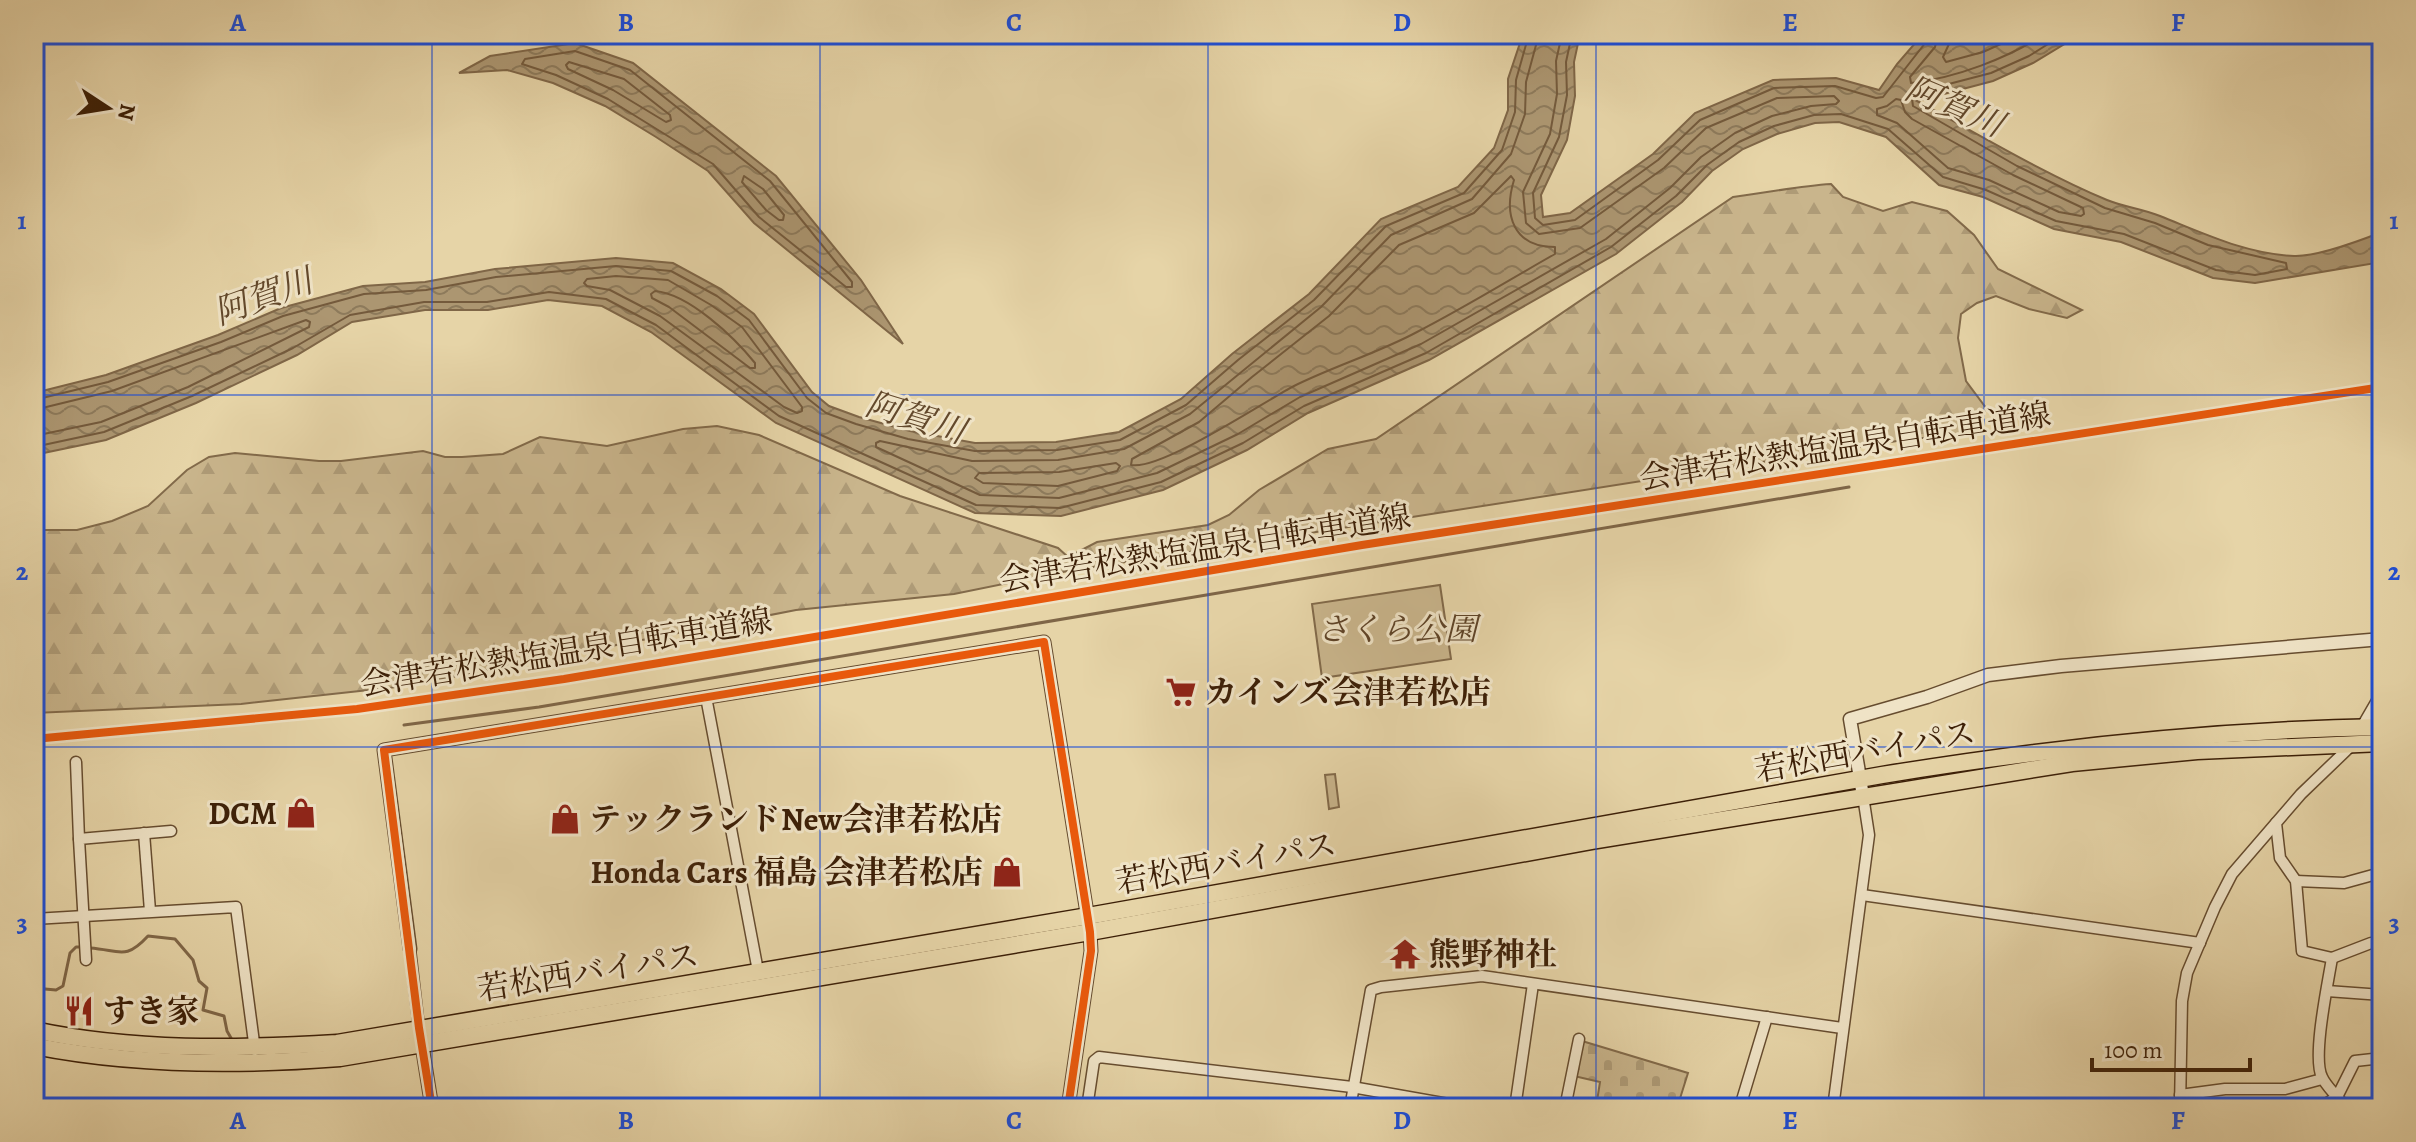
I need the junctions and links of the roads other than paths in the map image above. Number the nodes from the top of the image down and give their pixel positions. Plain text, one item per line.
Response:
1 (2382, 639) edge
2 (2382, 692) edge
3 (706, 697) junction
4 (2382, 727) edge
5 (2362, 728) junction
6 (2354, 743) junction
7 (2382, 743) edge
8 (76, 762) dead end
9 (1861, 788) junction
10 (2276, 823) junction
11 (171, 831) dead end
12 (144, 833) junction
13 (79, 839) junction
14 (2382, 876) edge
15 (2296, 881) junction
16 (1862, 895) junction
17 (150, 911) junction
18 (83, 914) junction
19 (34, 919) edge
20 (1089, 924) junction
21 (2200, 943) junction
22 (2382, 946) edge
23 (410, 949) joint
24 (85, 952) dead end
25 (2332, 958) junction
26 (758, 971) junction
27 (1533, 984) junction
28 (2327, 991) junction
29 (2382, 995) edge
30 (1767, 1017) junction
31 (1842, 1028) junction
32 (34, 1030) edge
33 (420, 1036) junction
34 (1579, 1039) dead end
35 (34, 1046) edge
36 (255, 1056) junction
37 (2382, 1058) edge
38 (2322, 1079) junction
39 (1352, 1087) junction
40 (2180, 1095) junction
41 (2337, 1097) junction
42 (1742, 1100) dead end
43 (1833, 1106) edge
44 (432, 1108) edge
45 (1068, 1108) edge
46 (1087, 1108) edge
47 (1350, 1108) edge
48 (1471, 1108) edge
49 (1515, 1108) edge
50 (1565, 1108) edge
51 (1871, 1108) edge
52 (2180, 1108) edge
53 (2319, 1108) edge
54 (2347, 1108) edge

1 - 9 street
2 - 5 street
3 - 20 street
3 - 23 street
3 - 26 street
4 - 5 highway, 若松西バイパス
5 - 6 street
5 - 9 highway, 若松西バイパス
6 - 7 highway, 若松西バイパス
6 - 9 highway, 若松西バイパス
6 - 10 street
8 - 13 street
9 - 16 street
9 - 20 highway, 若松西バイパス
10 - 15 street
10 - 21 street
11 - 12 street
12 - 13 street
12 - 17 street
13 - 18 street
14 - 15 street
15 - 25 street
16 - 21 street
16 - 31 street
17 - 18 street
17 - 36 street
18 - 19 street
18 - 24 street
20 - 26 highway, 若松西バイパス
20 - 33 highway, 若松西バイパス
20 - 45 street
21 - 40 street
22 - 25 street
23 - 33 street
25 - 28 street
26 - 33 highway, 若松西バイパス
27 - 30 street
27 - 39 street
27 - 49 street
28 - 29 street
28 - 38 street
30 - 31 street
30 - 42 street
31 - 43 street
32 - 36 highway, 若松西バイパス
33 - 36 highway, 若松西バイパス
33 - 44 street
34 - 50 street
35 - 36 highway, 若松西バイパス
37 - 41 street
38 - 40 street
38 - 41 street
39 - 46 street
39 - 47 street
39 - 48 street
40 - 52 street
41 - 53 street
41 - 54 street
43 - 51 street

